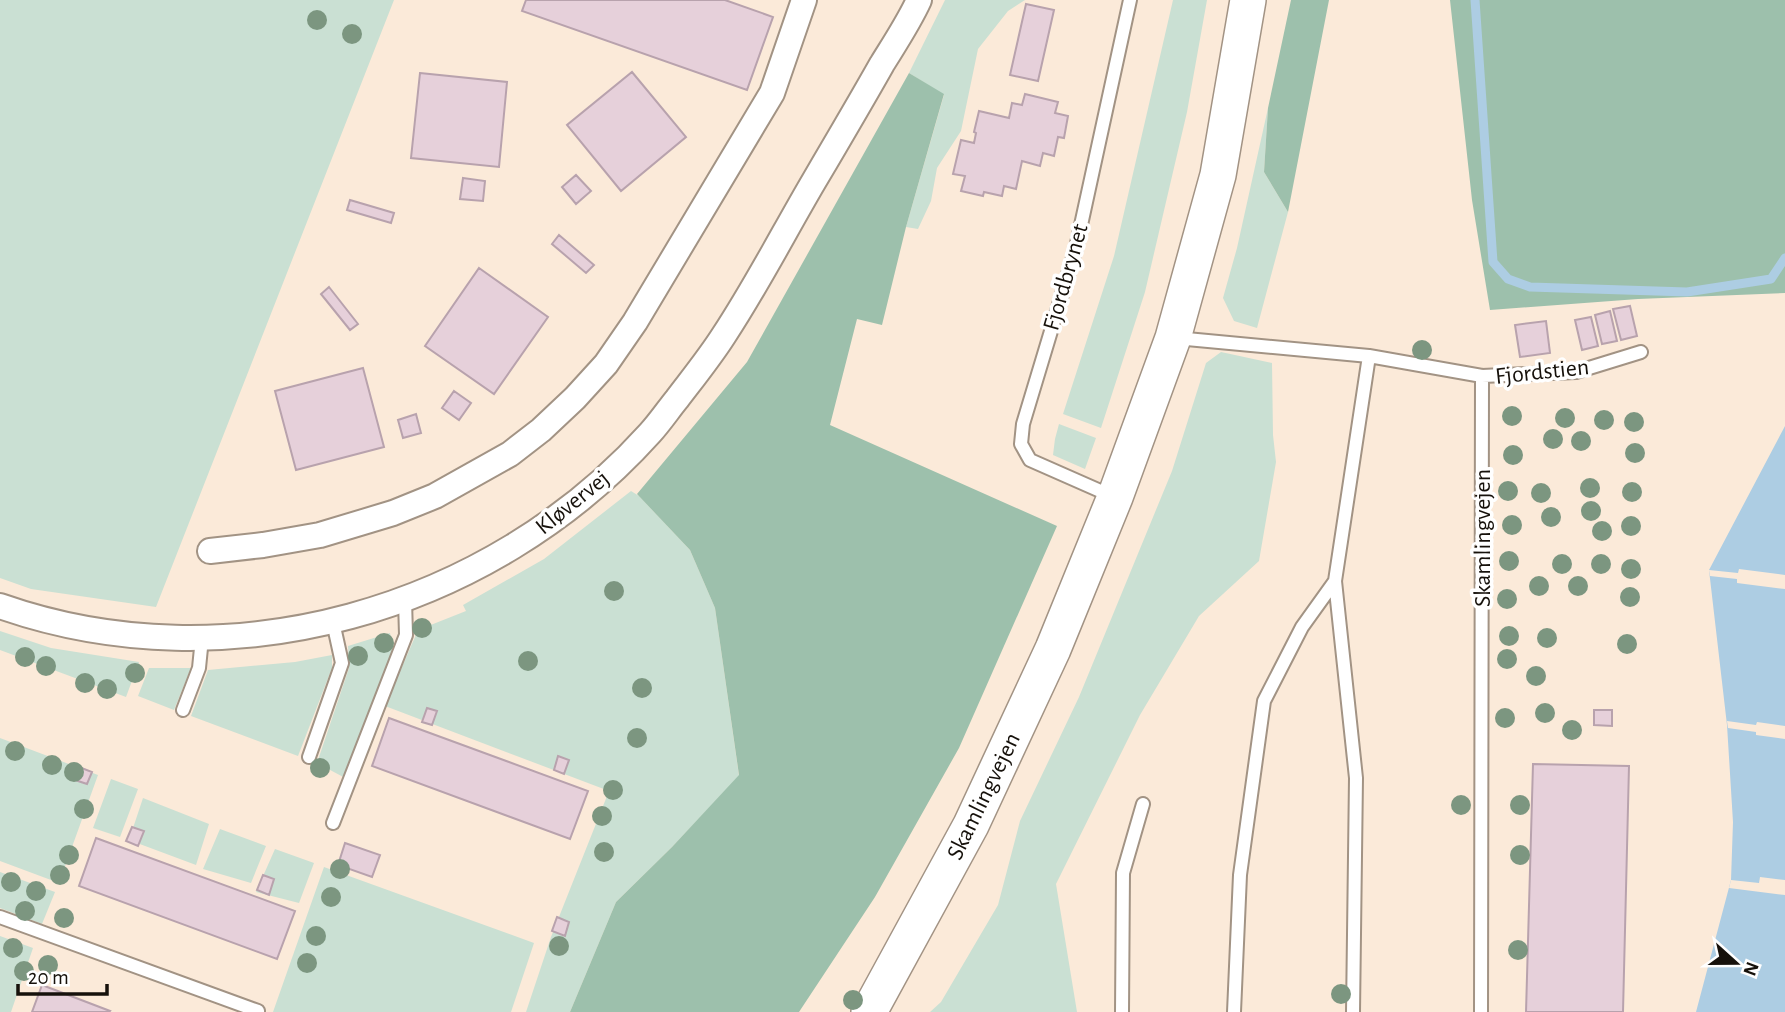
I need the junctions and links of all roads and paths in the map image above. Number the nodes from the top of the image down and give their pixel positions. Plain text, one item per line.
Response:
1 (804, 0) edge
2 (1130, 0) edge
3 (1248, 0) edge
4 (910, 2) edge
5 (1173, 338) junction
6 (1642, 352) dead end
7 (1369, 356) junction
8 (1482, 376) junction
9 (1115, 497) junction
10 (210, 551) dead end
11 (1335, 581) junction
12 (405, 600) junction
13 (0, 606) edge
14 (333, 622) junction
15 (202, 638) junction
16 (183, 710) dead end
17 (309, 757) dead end
18 (1143, 804) dead end
19 (333, 823) dead end
20 (0, 916) edge
21 (258, 1011) edge
22 (869, 1012) edge
23 (1122, 1012) edge
24 (1234, 1012) edge
25 (1353, 1012) edge
26 (1481, 1012) edge

1 - 10 street
2 - 9 lane, Fjordbrynet
3 - 5 street, Skamlingvejen
4 - 12 street, Kløvervej
5 - 7 lane
5 - 9 street, Skamlingvejen
6 - 8 lane, Fjordstien
7 - 8 lane
7 - 11 lane
8 - 26 lane, Skamlingvejen
9 - 22 street, Skamlingvejen
11 - 24 lane
11 - 25 lane
12 - 14 street, Kløvervej
12 - 19 lane
13 - 15 street, Kløvervej
14 - 15 street, Kløvervej
14 - 17 lane
15 - 16 lane
18 - 23 lane
20 - 21 lane

